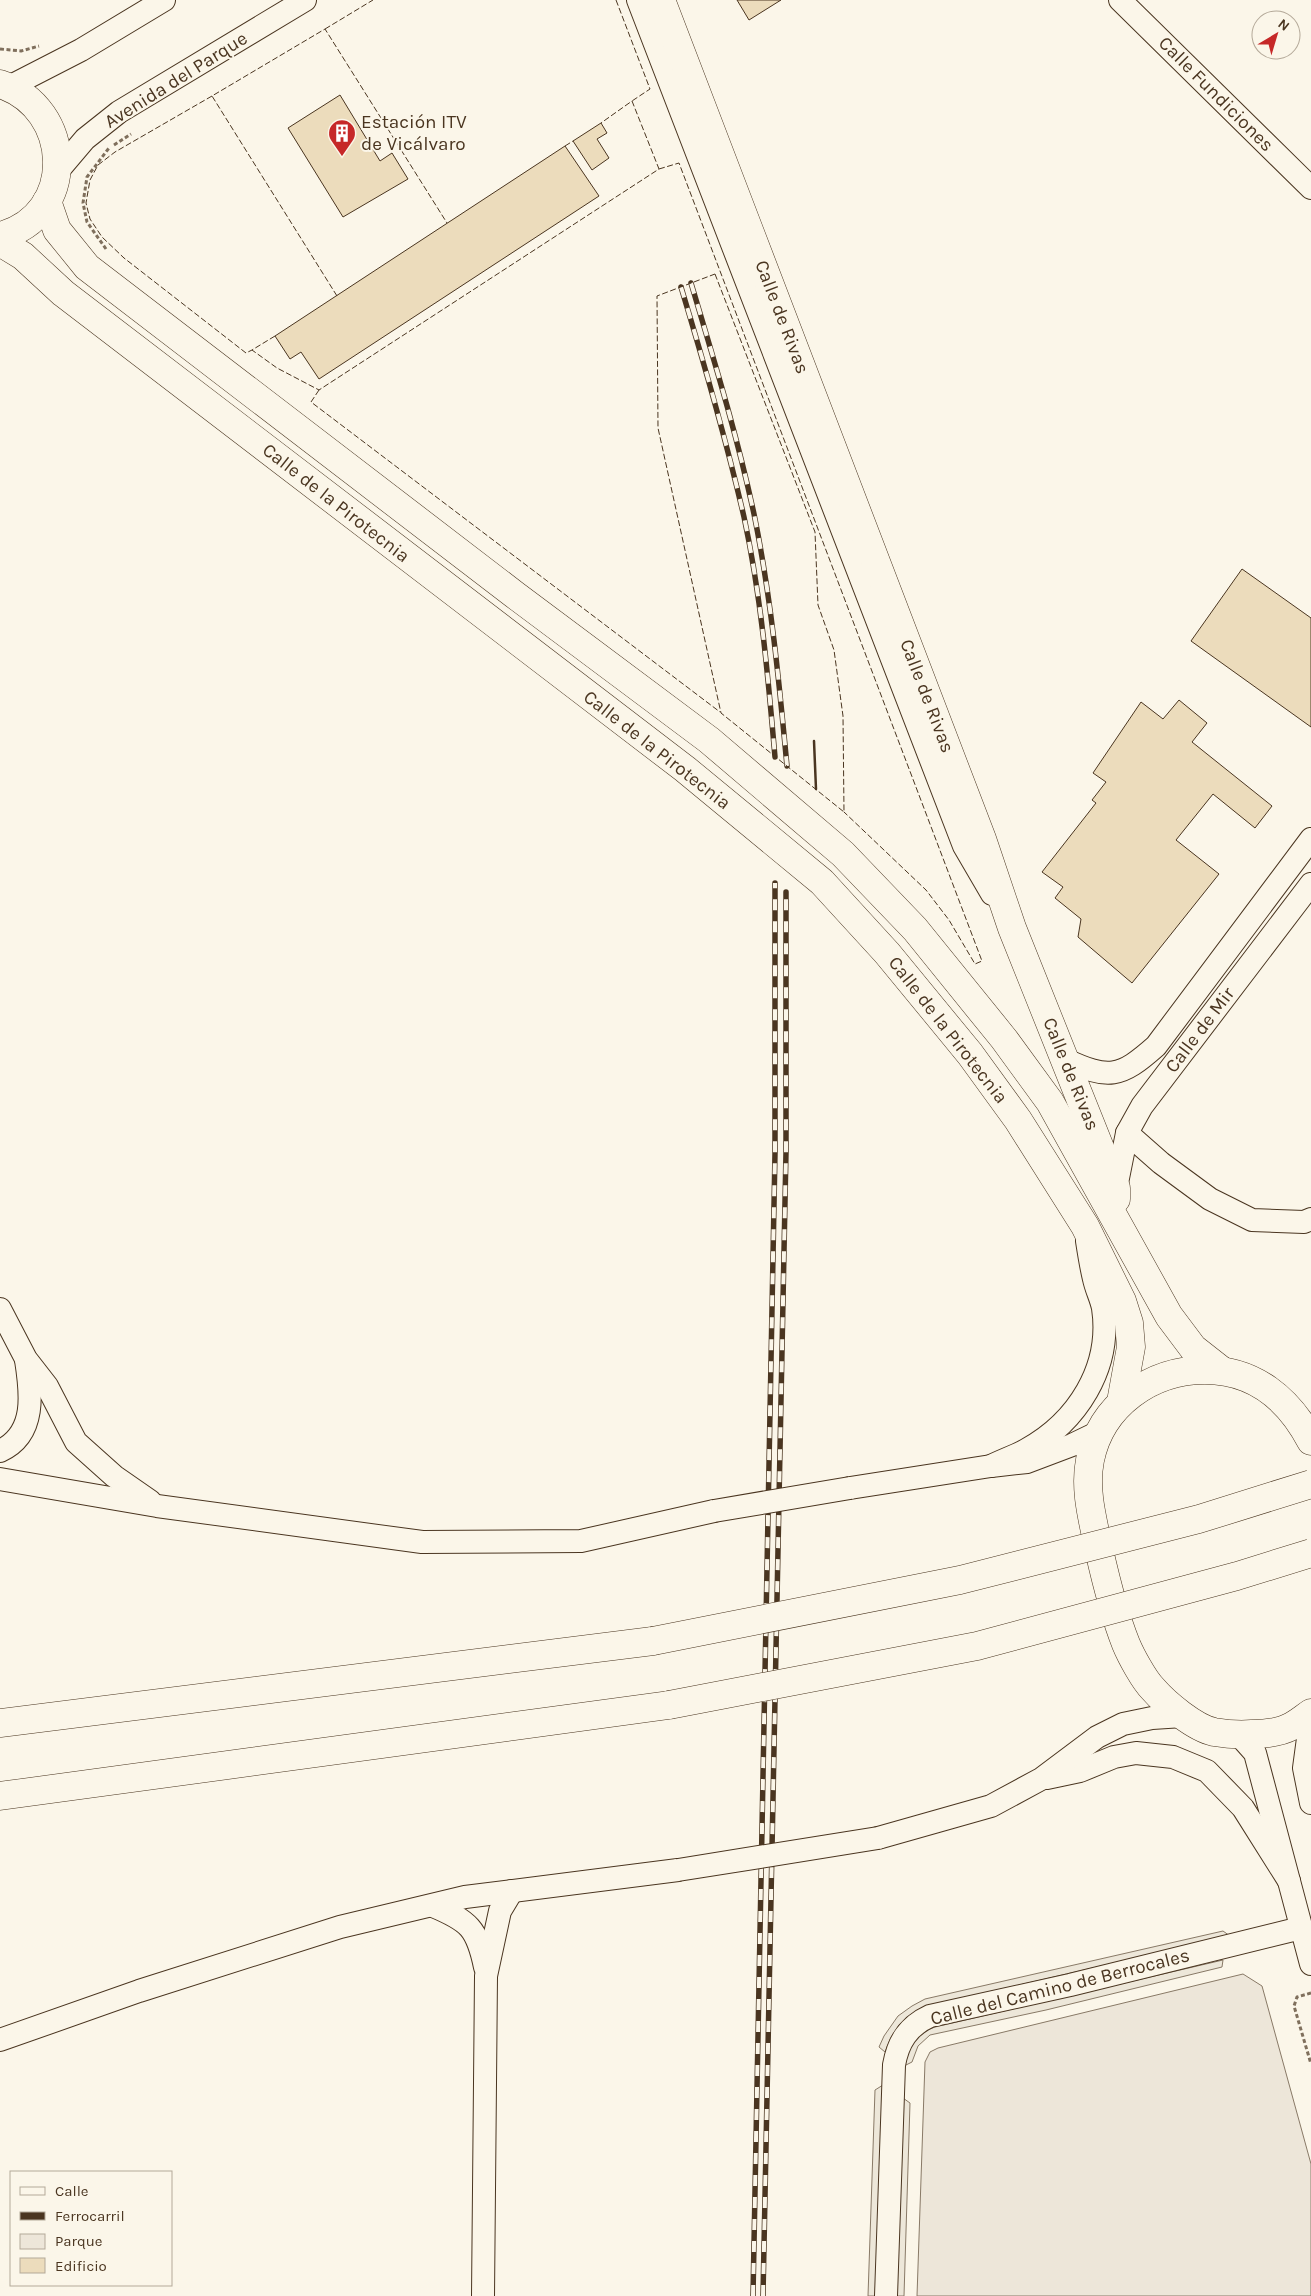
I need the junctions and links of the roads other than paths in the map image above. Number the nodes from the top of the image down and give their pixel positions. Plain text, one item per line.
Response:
1 (164, 0) edge
2 (305, 0) edge
3 (638, 0) edge
4 (661, 0) edge
5 (1120, 0) edge
6 (5, 86) edge
7 (57, 172) junction
8 (1311, 188) edge
9 (47, 201) junction
10 (0, 236) edge
11 (0, 242) edge
12 (1311, 839) edge
13 (1311, 884) edge
14 (1012, 928) junction
15 (1064, 1059) junction
16 (1127, 1133) junction
17 (1116, 1188) junction
18 (1116, 1220) junction
19 (1311, 1220) edge
20 (1085, 1226) junction
21 (0, 1309) edge
22 (26, 1359) junction
23 (1221, 1370) junction
24 (1121, 1402) junction
25 (1101, 1430) junction
26 (1311, 1441) edge
27 (0, 1451) edge
28 (991, 1466) junction
29 (0, 1479) edge
30 (1311, 1484) edge
31 (157, 1506) junction
32 (1311, 1553) edge
33 (1311, 1714) edge
34 (1183, 1716) junction
35 (4, 1722) edge
36 (1240, 1735) junction
37 (1041, 1779) junction
38 (6, 1796) edge
39 (1311, 1803) edge
40 (1289, 1881) junction
41 (512, 1891) junction
42 (433, 1906) junction
43 (1301, 1928) junction
44 (1311, 1964) edge
45 (486, 1976) junction
46 (0, 2040) edge
47 (483, 2296) edge
48 (886, 2296) edge

1 - 6 street
2 - 7 street, Avenida del Parque
3 - 14 street
4 - 14 main road, Calle de Rivas
5 - 8 street, Calle Fundiciones
6 - 7 main road
7 - 9 main road
9 - 10 main road
9 - 18 main road, Calle de la Pirotecnia
11 - 20 main road, Calle de la Pirotecnia
12 - 15 street, Calle de Mir
13 - 16 street, Calle de Mir
14 - 15 main road, Calle de Rivas
15 - 17 main road, Calle de Rivas
16 - 17 street, Calle de Mir
16 - 19 street
17 - 18 main road, Calle de Rivas
18 - 23 main road, Calle de Rivas
20 - 24 main road, Calle de la Pirotecnia
20 - 28 street
21 - 22 street
22 - 27 street
22 - 31 street
23 - 24 main road
23 - 26 main road
24 - 25 main road
25 - 28 street
25 - 34 main road
28 - 31 street, bridge
29 - 31 street
30 - 35 main road, bridge
32 - 38 main road, bridge
33 - 36 main road
33 - 39 street
34 - 36 main road
34 - 37 street
36 - 40 street
37 - 40 street
37 - 41 street, bridge
40 - 43 street
41 - 42 street
41 - 45 street
42 - 45 street
42 - 46 street
43 - 44 street
43 - 48 street, Calle del Camino de Berrocales
45 - 47 street

